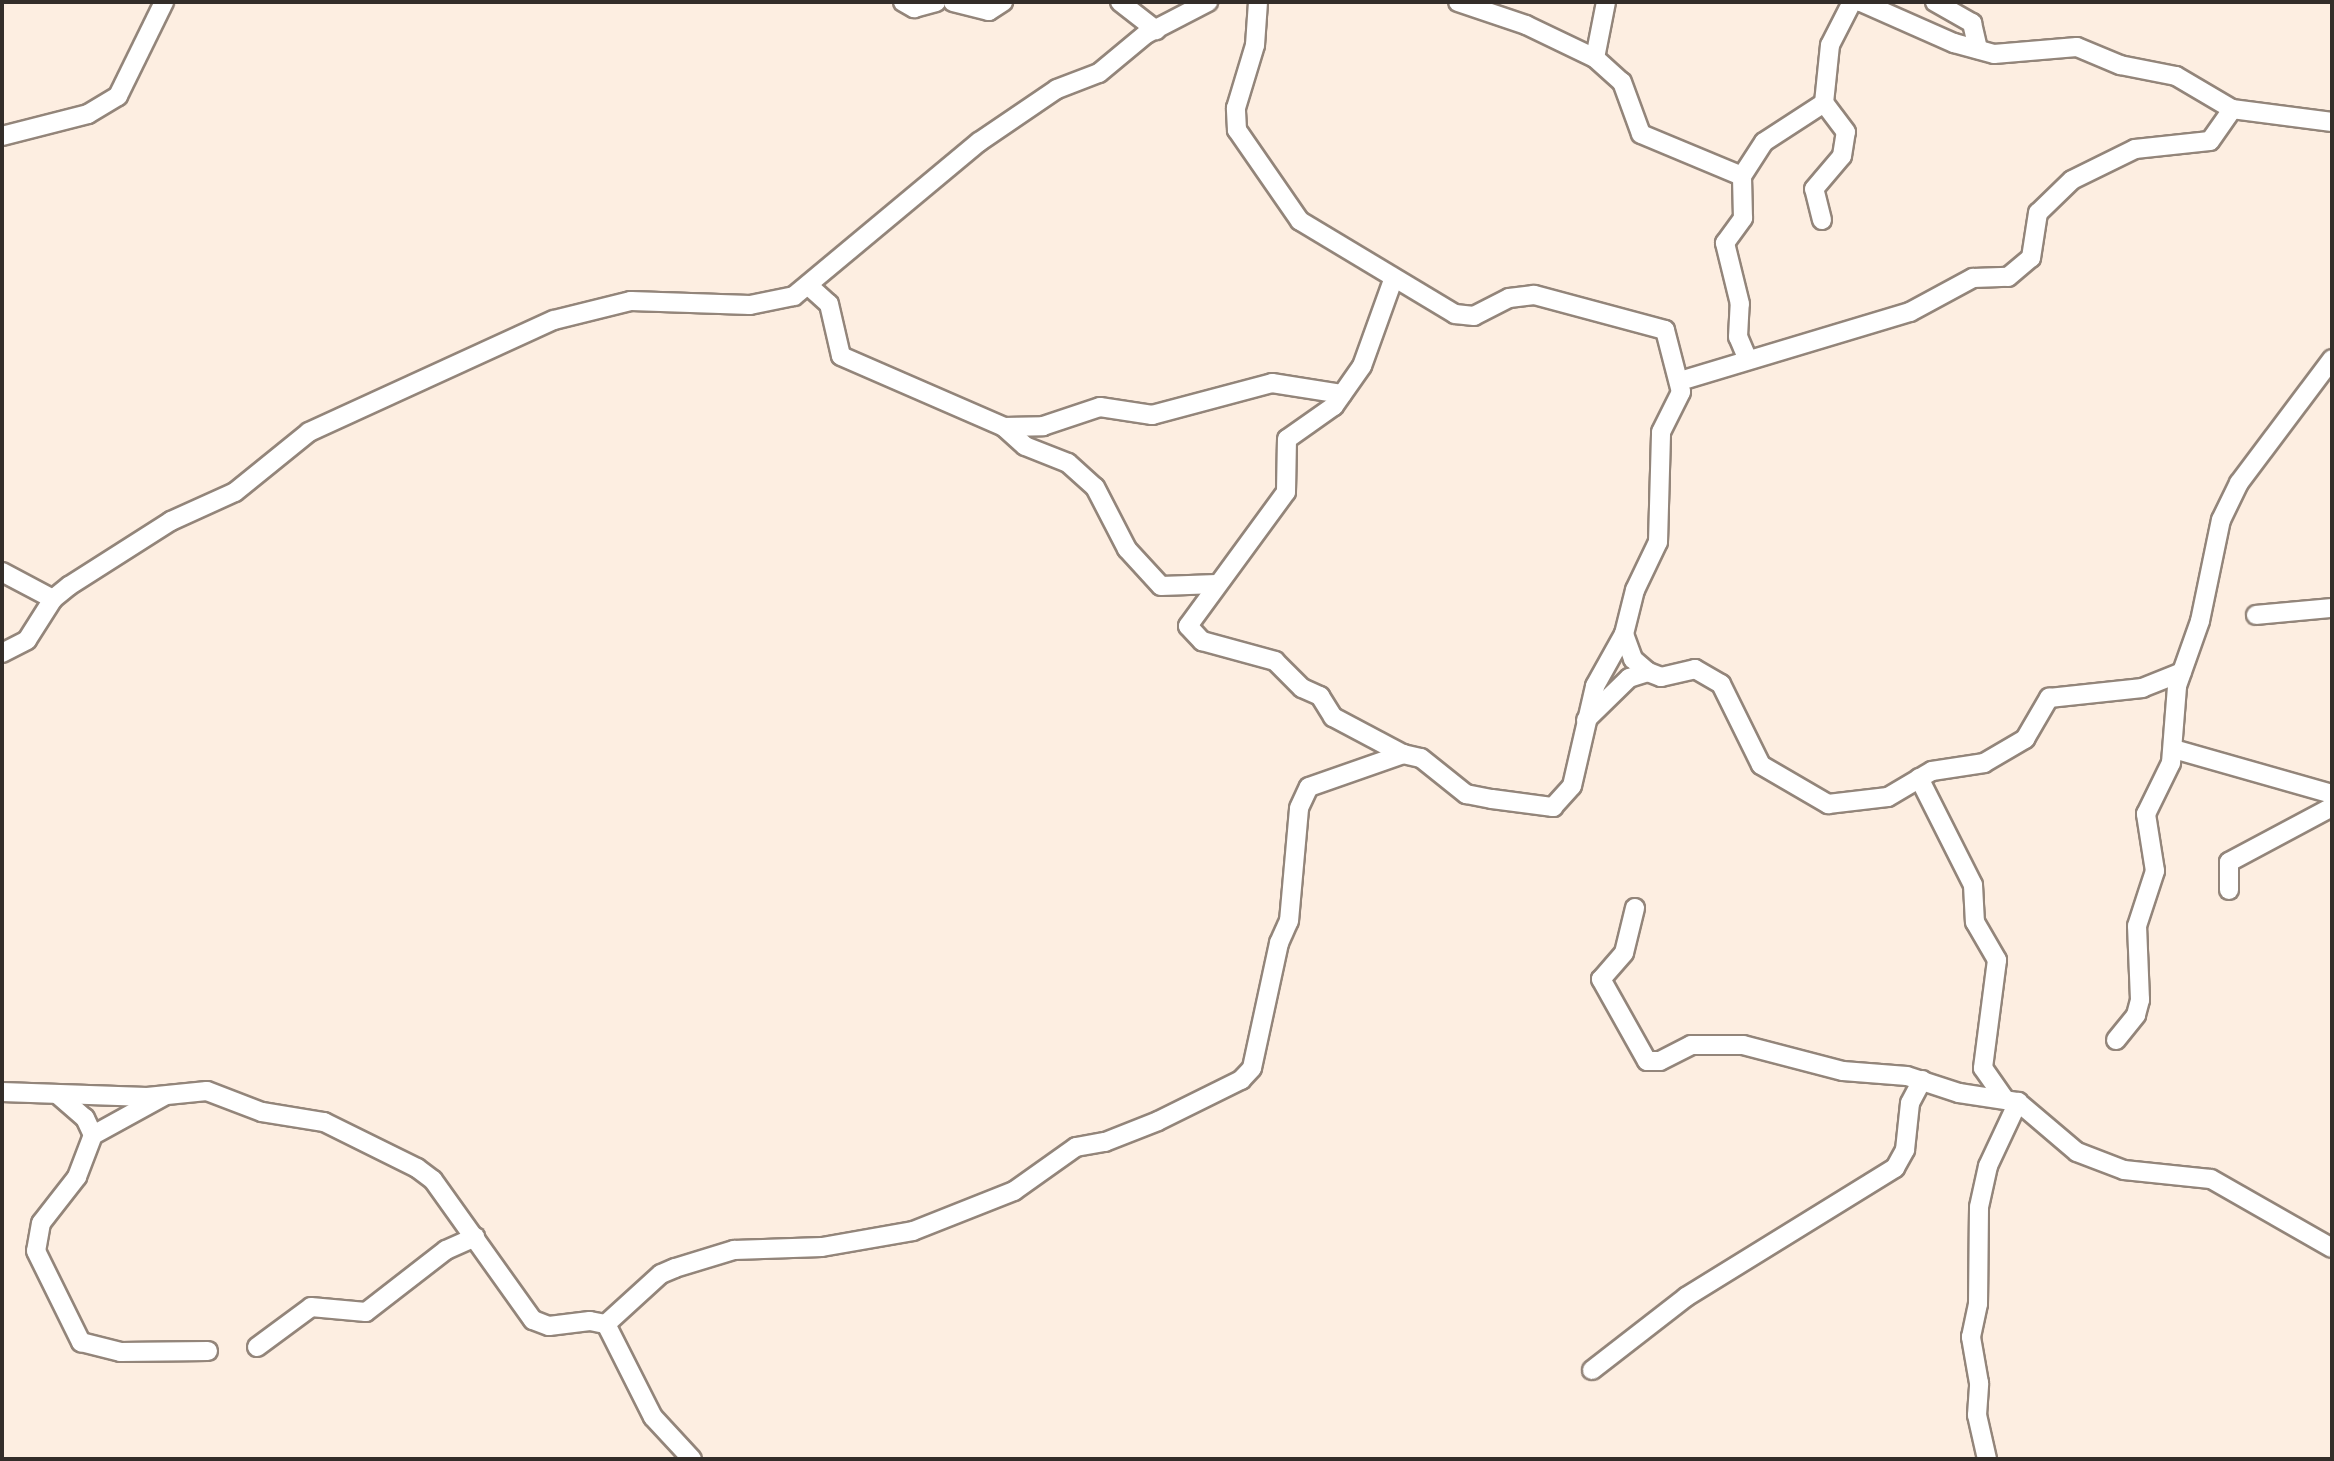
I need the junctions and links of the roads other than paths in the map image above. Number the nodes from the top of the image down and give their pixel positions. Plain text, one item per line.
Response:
1 (164, 2) edge
2 (903, 2) edge
3 (936, 2) edge
4 (953, 2) edge
5 (1003, 2) edge
6 (1121, 2) edge
7 (1208, 2) edge
8 (1258, 2) edge
9 (1458, 2) edge
10 (1606, 2) edge
11 (1852, 2) edge
12 (1861, 2) edge
13 (1935, 2) edge
14 (1156, 30) junction
15 (1978, 49) junction
16 (1595, 58) junction
17 (1824, 103) junction
18 (2232, 108) junction
19 (2332, 122) edge
20 (2, 136) edge
21 (1742, 176) junction
22 (1822, 220) dead end
23 (1393, 280) junction
24 (810, 287) junction
25 (2332, 359) edge
26 (1748, 360) junction
27 (1680, 381) junction
28 (1342, 394) junction
29 (1003, 427) junction
30 (2, 572) edge
31 (1217, 584) junction
32 (53, 599) junction
33 (2332, 608) edge
34 (2256, 615) dead end
35 (1624, 634) junction
36 (2, 653) edge
37 (1648, 672) junction
38 (2182, 672) junction
39 (1586, 720) junction
40 (2174, 749) junction
41 (1403, 754) junction
42 (1919, 778) junction
43 (2332, 794) edge
44 (2332, 807) edge
45 (2229, 890) dead end
46 (1634, 908) dead end
47 (2116, 1040) dead end
48 (1922, 1080) junction
49 (2, 1091) edge
50 (57, 1094) junction
51 (164, 1096) junction
52 (2012, 1100) junction
53 (93, 1135) junction
54 (475, 1237) junction
55 (2332, 1248) edge
56 (606, 1324) junction
57 (257, 1347) dead end
58 (208, 1351) dead end
59 (1592, 1370) dead end
60 (692, 1459) edge
61 (1987, 1459) edge

1 - 20 street
2 - 3 street
4 - 5 street
6 - 14 street
7 - 14 street
8 - 23 street
9 - 16 street
10 - 16 street
11 - 17 street
12 - 15 street
13 - 15 street
14 - 24 street
15 - 18 street
16 - 21 street
17 - 21 street
17 - 22 street
18 - 19 street
18 - 26 street
21 - 26 street
23 - 27 street
23 - 28 street
24 - 29 street
24 - 32 street
25 - 38 street
26 - 27 street
27 - 35 street
28 - 29 street
28 - 31 street
29 - 31 street
30 - 32 street
31 - 41 street
32 - 36 street
33 - 34 street
35 - 37 street
35 - 39 street
37 - 39 street
37 - 42 street
38 - 40 street
38 - 42 street
39 - 41 street
40 - 43 street
40 - 47 street
41 - 56 street
42 - 52 street
44 - 45 street
46 - 48 street
48 - 52 street
48 - 59 street
49 - 50 street
50 - 51 street
50 - 53 street
51 - 53 street
51 - 54 street
52 - 55 street
52 - 61 street
53 - 58 street
54 - 56 street
54 - 57 street
56 - 60 street

